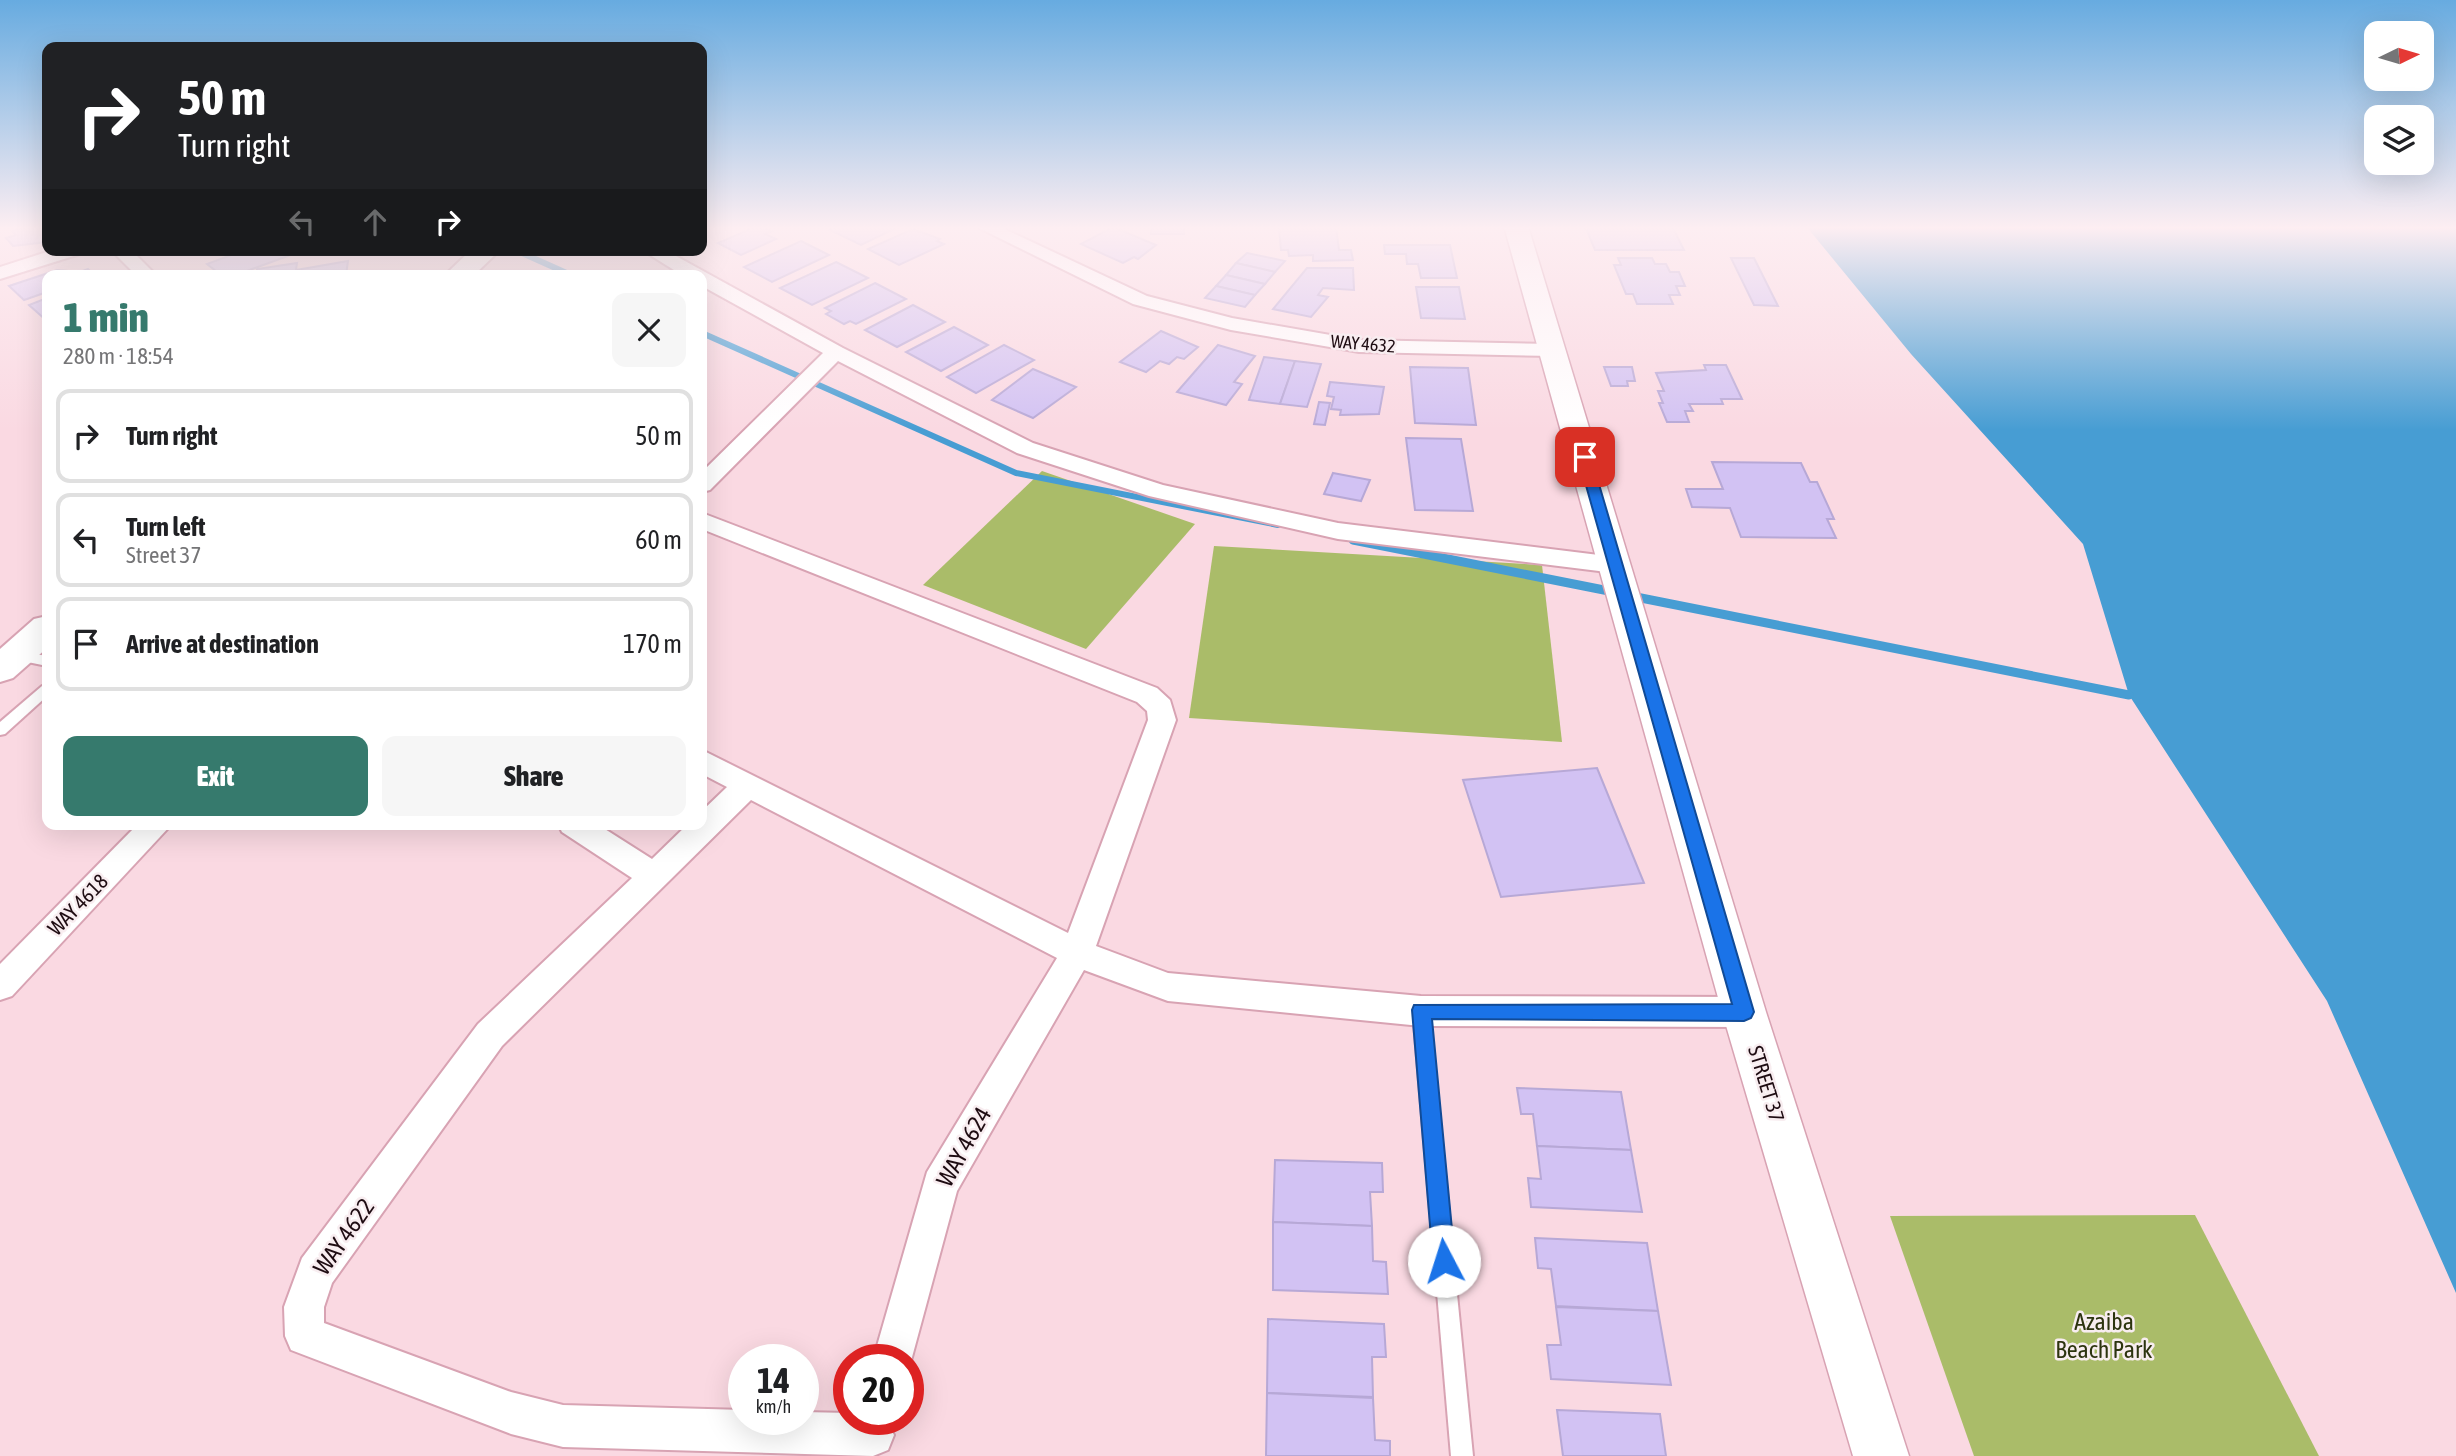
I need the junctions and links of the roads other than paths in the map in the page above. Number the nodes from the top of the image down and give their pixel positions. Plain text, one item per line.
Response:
1 (731, 294) edge
2 (1127, 294) edge
3 (1537, 294) edge
4 (1554, 350) junction
5 (836, 352) junction
6 (707, 480) edge
7 (707, 522) edge
8 (1615, 565) junction
9 (42, 611) edge
10 (42, 633) edge
11 (16, 657) edge
12 (42, 693) edge
13 (0, 730) edge
14 (707, 763) edge
15 (749, 784) junction
16 (707, 825) edge
17 (151, 830) edge
18 (582, 830) edge
19 (702, 830) edge
20 (654, 876) junction
21 (1077, 953) junction
22 (0, 986) edge
23 (1421, 1010) junction
24 (1744, 1012) junction
25 (896, 1344) edge
26 (873, 1437) edge
27 (1462, 1456) edge
28 (1881, 1456) edge

1 - 5 street
2 - 4 street, WAY 4632
3 - 4 street, STREET 37
4 - 8 street, STREET 37
5 - 6 street
5 - 8 street
7 - 21 street, WAY 4624
8 - 24 street, STREET 37
9 - 11 main road
10 - 11 main road
12 - 13 lane
14 - 15 street
15 - 16 street, WAY 4622
15 - 21 street
17 - 22 street, WAY 4618
18 - 20 street
19 - 20 street, WAY 4622
20 - 26 street, WAY 4622
21 - 23 street
21 - 25 street, WAY 4624
23 - 24 street
23 - 27 lane
24 - 28 street, STREET 37

